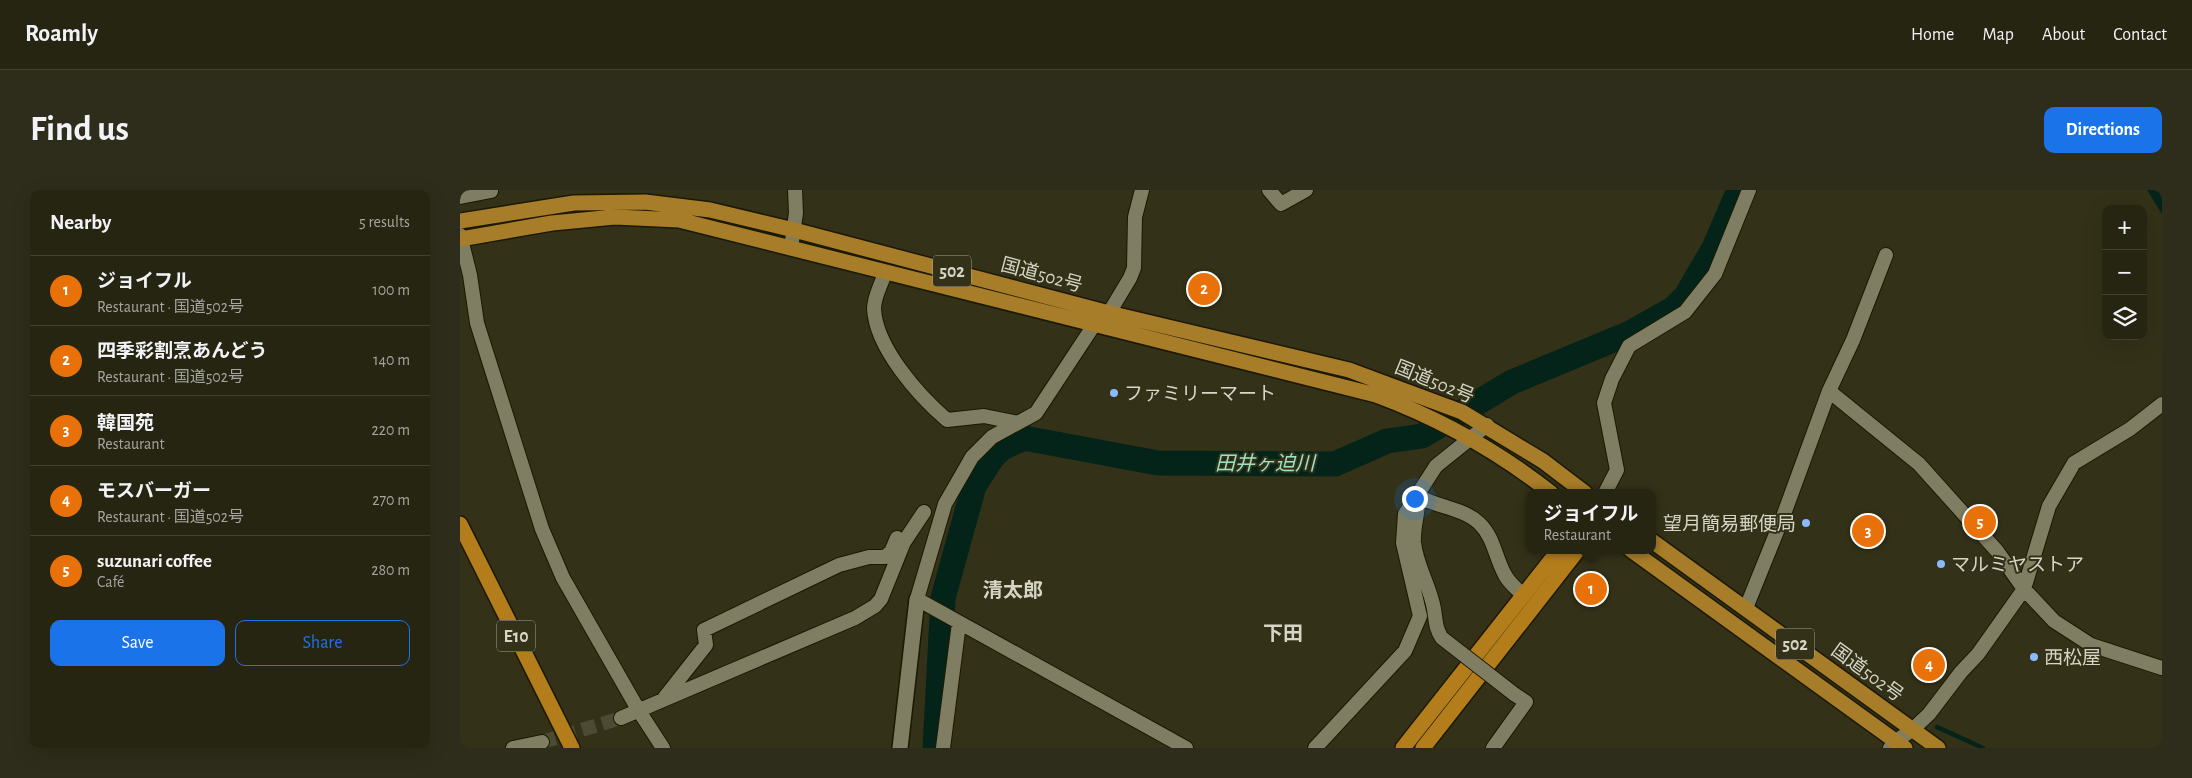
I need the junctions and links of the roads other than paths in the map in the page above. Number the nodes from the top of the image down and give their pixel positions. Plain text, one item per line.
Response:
1 (795, 190) edge
2 (1142, 190) edge
3 (1269, 190) edge
4 (1306, 190) edge
5 (1749, 190) edge
6 (491, 191) edge
7 (460, 197) edge
8 (460, 221) edge
9 (794, 230) junction
10 (460, 238) edge
11 (791, 248) junction
12 (1886, 255) dead end
13 (885, 272) junction
14 (465, 276) edge
15 (1109, 313) junction
16 (1094, 325) junction
17 (1829, 391) junction
18 (2162, 404) edge
19 (1018, 423) junction
20 (1485, 424) junction
21 (1467, 437) junction
22 (1545, 489) edge
23 (1579, 489) edge
24 (1608, 489) edge
25 (1418, 496) junction
26 (945, 504) junction
27 (924, 512) junction
28 (460, 524) edge
29 (1656, 544) edge
30 (1555, 554) edge
31 (1575, 554) edge
32 (1636, 554) edge
33 (2024, 589) junction
34 (1523, 595) junction
35 (921, 602) junction
36 (1746, 608) junction
37 (956, 621) junction
38 (2162, 668) edge
39 (542, 690) junction
40 (664, 699) junction
41 (638, 711) junction
42 (621, 718) tunnel mouth
43 (1912, 730) junction
44 (542, 742) tunnel mouth
45 (1897, 746) edge
46 (513, 748) edge
47 (572, 748) edge
48 (577, 748) edge
49 (663, 748) edge
50 (900, 748) edge
51 (943, 748) edge
52 (1186, 748) edge
53 (1315, 748) edge
54 (1403, 748) edge
55 (1423, 748) edge
56 (1492, 748) edge
57 (1938, 748) edge

1 - 9 street
2 - 15 street
3 - 4 street
5 - 24 street
6 - 7 street
8 - 9 highway, 国道502号 / 502
9 - 11 street
9 - 15 highway, 国道502号 / 502
10 - 11 highway, 国道502号 / 502
10 - 14 street
11 - 13 highway, 国道502号 / 502
12 - 17 street
13 - 16 highway, 国道502号 / 502
13 - 19 street
14 - 41 street
15 - 16 street
15 - 20 highway, 国道502号 / 502
16 - 19 street
16 - 21 highway, 国道502号 / 502
17 - 33 street
17 - 36 street
18 - 33 street
19 - 26 street
20 - 21 street
20 - 23 highway, 国道502号 / 502
21 - 22 highway, 国道502号 / 502
21 - 25 street
25 - 34 street
25 - 53 street
25 - 56 street, bridge
26 - 27 street
26 - 35 street
27 - 40 street
27 - 40 street
28 - 39 highway, E10
29 - 36 highway, 国道502号 / 502
30 - 34 highway
31 - 55 highway
32 - 45 highway, 502
33 - 38 street
33 - 43 street
34 - 54 highway
35 - 37 street
35 - 50 street
36 - 43 highway, 国道502号 / 502
37 - 51 street
37 - 52 street
39 - 47 highway, E10
39 - 48 highway
40 - 41 street
41 - 42 street
41 - 49 street
43 - 45 street
43 - 57 highway, 国道502号 / 502
44 - 46 street

